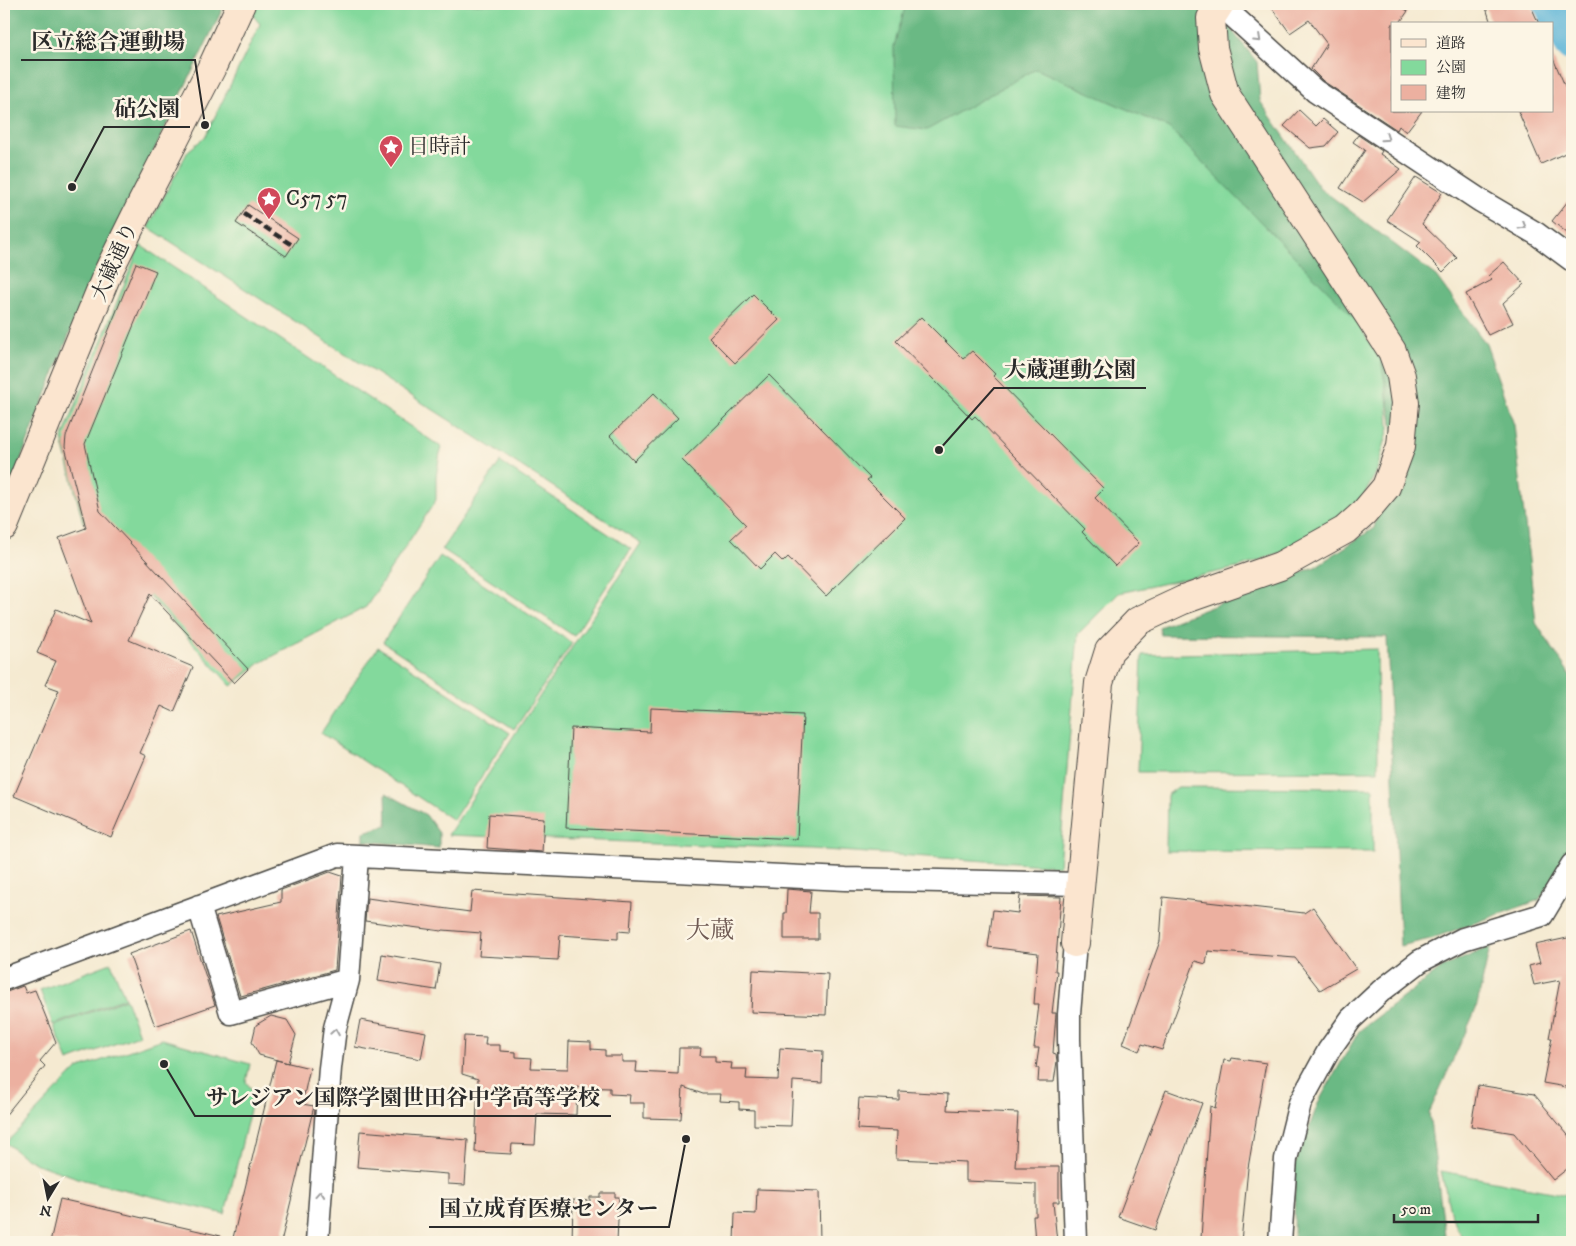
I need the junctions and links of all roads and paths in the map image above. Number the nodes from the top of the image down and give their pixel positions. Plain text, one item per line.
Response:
1 (241, 4) edge
2 (1220, 4) edge
3 (1224, 4) edge
4 (1572, 260) edge
5 (4, 526) edge
6 (357, 857) junction
7 (1572, 865) edge
8 (1079, 884) junction
9 (199, 906) junction
10 (1075, 943) joint
11 (4, 979) edge
12 (348, 980) junction
13 (316, 1242) edge
14 (1076, 1242) edge
15 (1280, 1242) edge

1 - 5 street, 大蔵通り
2 - 8 street
3 -> 4 street
6 - 8 street
6 - 9 street
6 - 12 street
7 - 15 street
8 - 10 street
9 - 11 street
9 - 12 street
10 - 14 street
13 -> 12 street

